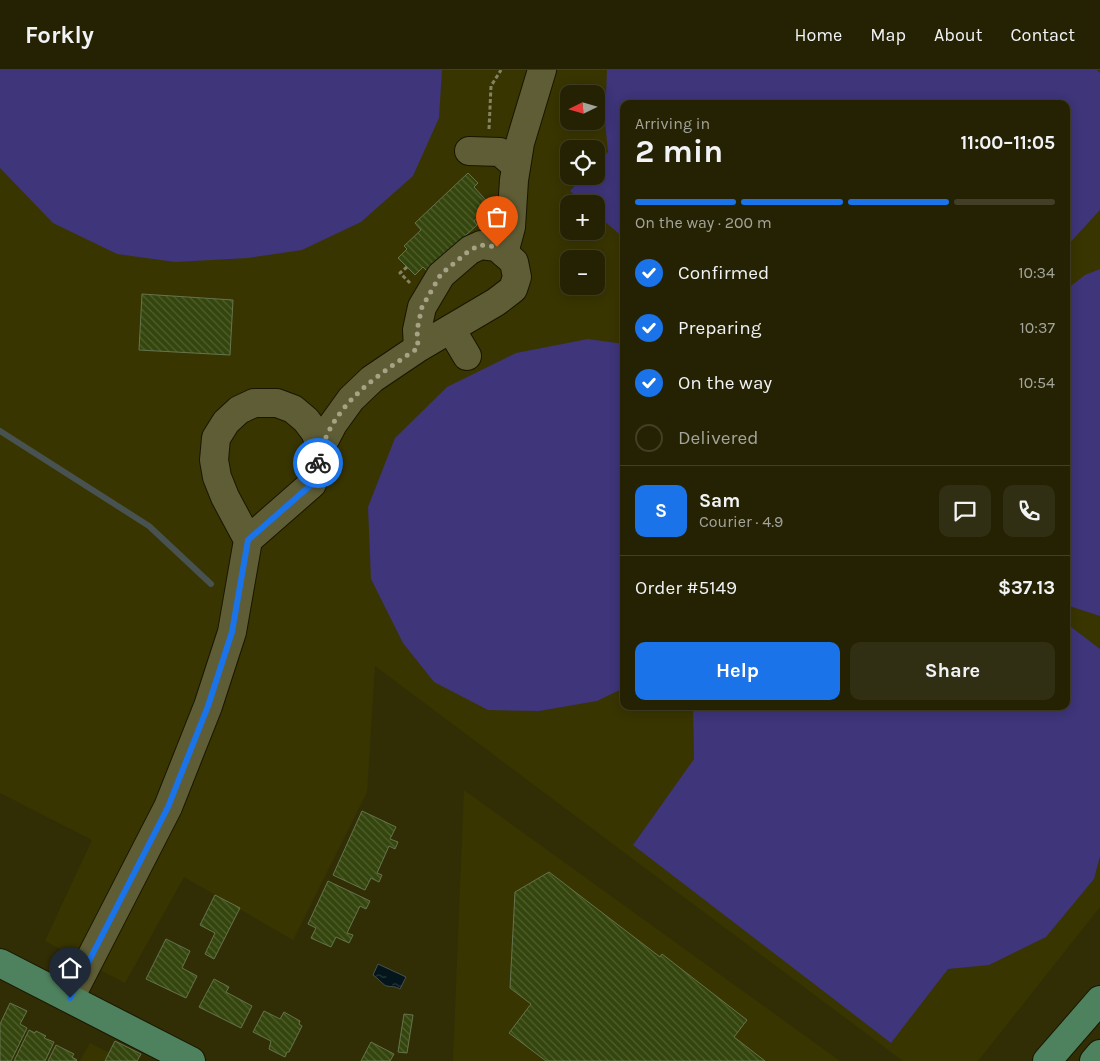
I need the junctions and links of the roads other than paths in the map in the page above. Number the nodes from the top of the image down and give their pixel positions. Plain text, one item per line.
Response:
1 (542, 70) edge
2 (477, 151) road end
3 (516, 166) junction
4 (504, 253) junction
5 (451, 329) junction
6 (418, 348) junction
7 (467, 356) dead end
8 (322, 447) junction
9 (248, 540) junction
10 (0, 963) edge
11 (70, 998) junction
12 (1100, 1000) edge
13 (1100, 1054) edge
14 (185, 1060) edge
15 (1047, 1061) edge
16 (1094, 1061) edge

1 - 3 lane
2 - 3 lane
3 - 4 lane
4 - 5 lane
4 - 6 lane
5 - 6 lane
5 - 7 lane
6 - 8 lane
8 - 9 lane
8 - 9 lane
9 - 11 lane
10 - 11 main road
11 - 14 main road
12 - 15 main road
13 - 16 main road

